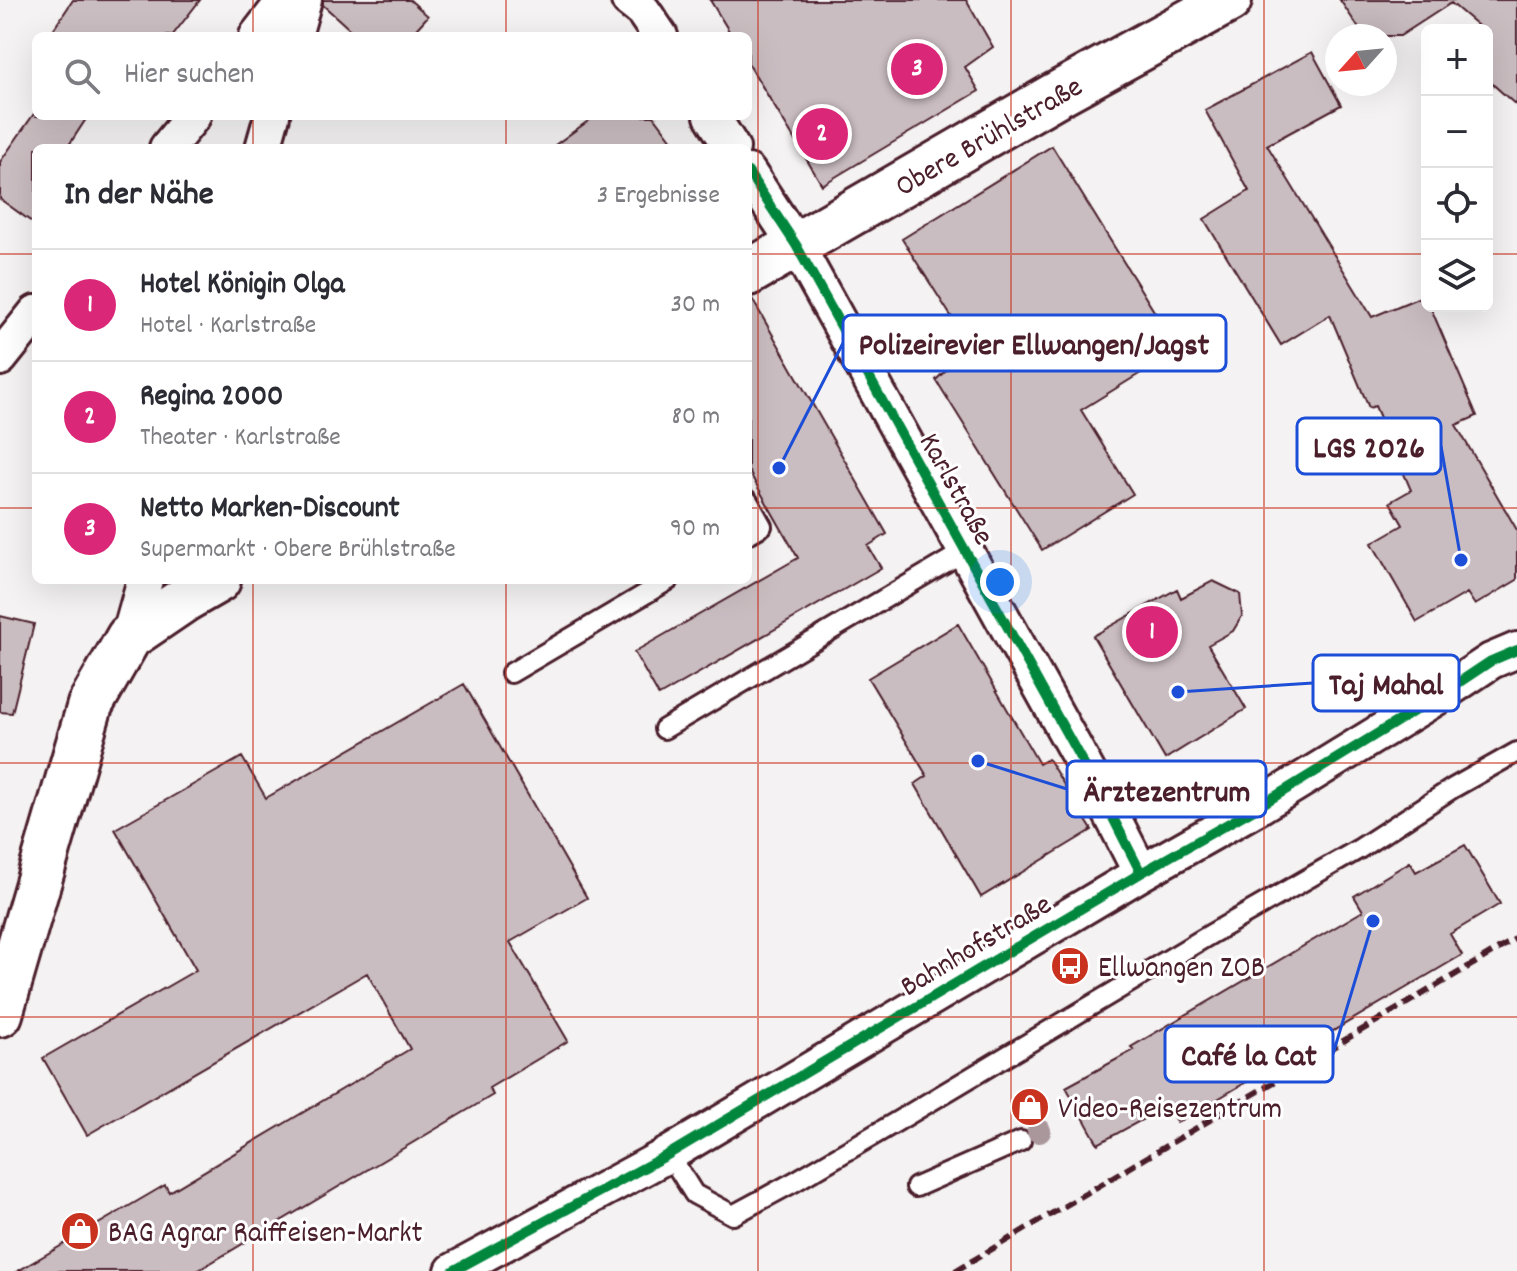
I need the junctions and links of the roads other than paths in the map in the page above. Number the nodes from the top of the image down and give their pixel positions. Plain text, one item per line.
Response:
1 (285, 0) edge
2 (304, 0) edge
3 (629, 0) edge
4 (1229, 0) edge
5 (260, 32) edge
6 (295, 32) edge
7 (657, 32) edge
8 (190, 120) edge
9 (271, 120) edge
10 (714, 120) edge
11 (170, 144) edge
12 (264, 144) edge
13 (730, 144) edge
14 (752, 178) edge
15 (796, 245) junction
16 (752, 271) edge
17 (32, 318) edge
18 (0, 358) edge
19 (752, 508) edge
20 (752, 532) edge
21 (965, 551) junction
22 (144, 584) edge
23 (211, 584) edge
24 (662, 584) edge
25 (129, 637) junction
26 (1517, 650) edge
27 (511, 673) dead end
28 (664, 729) dead end
29 (1517, 752) edge
30 (1141, 873) junction
31 (0, 1014) edge
32 (1021, 1141) dead end
33 (669, 1154) junction
34 (916, 1187) dead end
35 (456, 1271) edge

1 - 5 street
2 - 6 street
3 - 7 street
4 - 15 street, Obere Brühlstraße
8 - 11 street
9 - 12 street
10 - 13 street
14 - 15 street, Karlstraße
15 - 16 street, Obere Brühlstraße
15 - 21 street, Karlstraße
17 - 18 street
19 - 20 lane
21 - 28 lane
21 - 30 street, Karlstraße
22 - 25 street
23 - 25 street
24 - 27 lane
25 - 31 street
26 - 30 street, Bahnhofstraße
29 - 33 lane
30 - 33 street, Bahnhofstraße
32 - 34 lane
33 - 35 street, Bahnhofstraße

